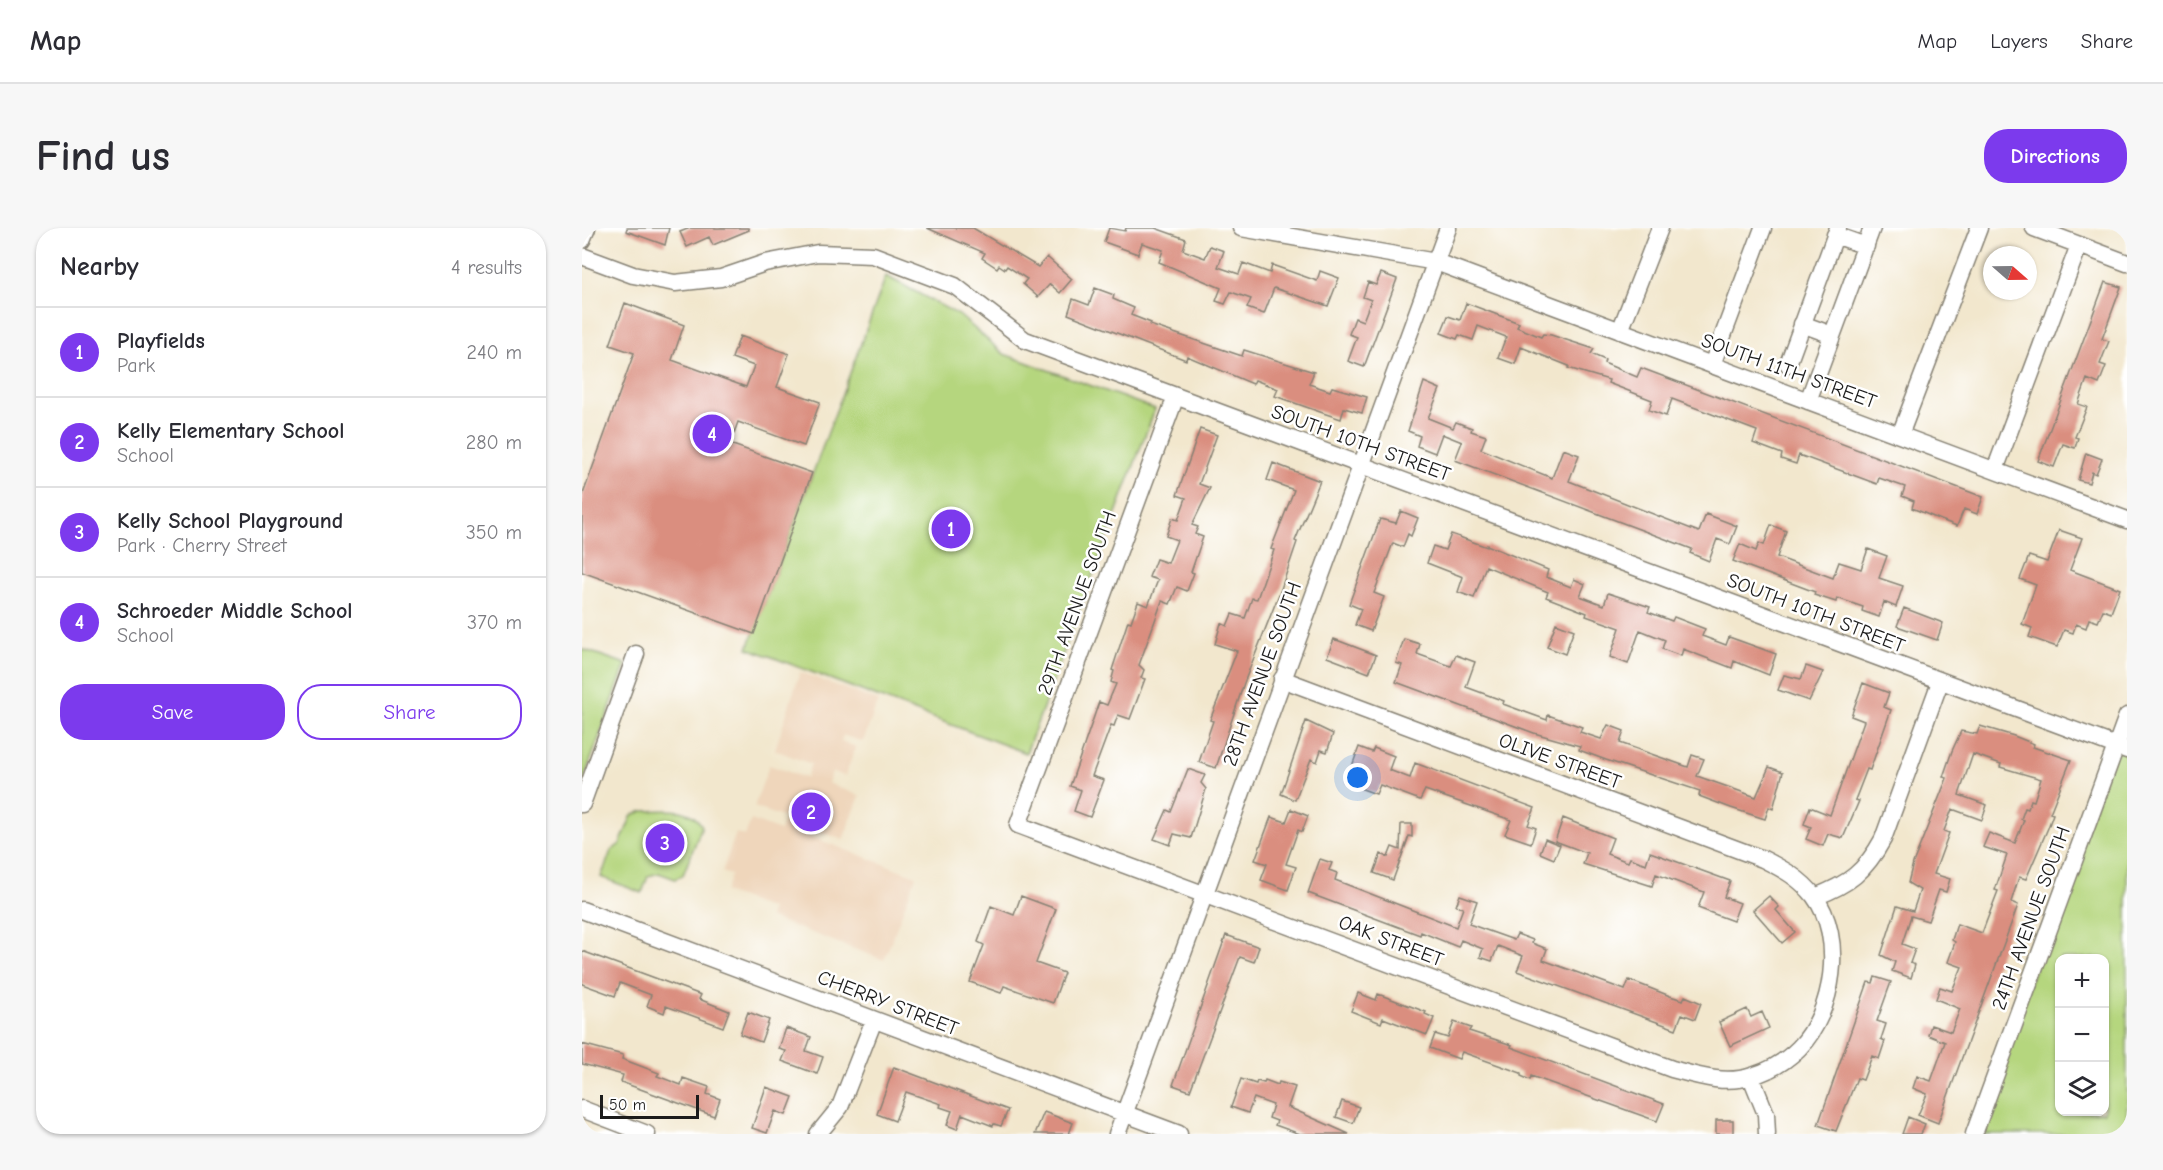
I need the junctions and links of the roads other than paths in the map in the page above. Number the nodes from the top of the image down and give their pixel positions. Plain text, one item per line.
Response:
1 (586, 228) edge
2 (1241, 228) edge
3 (1448, 228) edge
4 (1660, 228) edge
5 (1762, 228) edge
6 (1872, 228) edge
7 (1979, 228) edge
8 (2034, 228) edge
9 (1836, 232) edge
10 (582, 240) edge
11 (2079, 245) junction
12 (1866, 246) junction
13 (582, 256) edge
14 (1436, 262) junction
15 (2127, 263) edge
16 (1802, 324) junction
17 (1620, 331) junction
18 (1833, 335) junction
19 (1788, 364) dead end
20 (1712, 365) junction
21 (1176, 396) junction
22 (1808, 401) junction
23 (1900, 435) junction
24 (1360, 465) junction
25 (1995, 470) junction
26 (2127, 520) edge
27 (636, 654) dead end
28 (1282, 679) junction
29 (1940, 682) junction
30 (2127, 716) edge
31 (2122, 748) edge
32 (582, 804) edge
33 (1018, 825) joint
34 (1206, 894) junction
35 (1815, 897) junction
36 (582, 910) edge
37 (874, 1020) junction
38 (1751, 1077) junction
39 (582, 1109) edge
40 (1125, 1114) junction
41 (647, 1134) edge
42 (818, 1134) edge
43 (1117, 1134) edge
44 (1179, 1134) edge
45 (1767, 1134) edge
46 (1974, 1134) edge

1 - 10 street
2 - 14 street, SOUTH 11TH STREET
3 - 14 street, 28TH AVENUE SOUTH
4 - 17 street
5 - 20 street
6 - 12 street
7 - 23 street
8 - 11 street
9 - 12 street
9 - 16 street
11 - 15 street
11 - 25 street
12 - 18 street
13 - 21 street, SOUTH 10TH STREET
14 - 17 street, SOUTH 11TH STREET
14 - 24 street, 28TH AVENUE SOUTH
16 - 18 street
16 - 19 street
17 - 20 street, SOUTH 11TH STREET
18 - 22 street
20 - 22 street, SOUTH 11TH STREET
21 - 24 street, SOUTH 10TH STREET
21 - 33 street, 29TH AVENUE SOUTH
22 - 23 street, SOUTH 11TH STREET
23 - 25 street, SOUTH 11TH STREET
24 - 28 street, 28TH AVENUE SOUTH
24 - 29 street, SOUTH 10TH STREET
25 - 26 street, SOUTH 11TH STREET
27 - 32 street
28 - 34 street, 28TH AVENUE SOUTH
28 - 35 street, OLIVE STREET
29 - 31 street, SOUTH 10TH STREET
29 - 35 street
30 - 31 street, 24TH AVENUE SOUTH
31 - 46 street, 24TH AVENUE SOUTH
33 - 34 street, OAK STREET
34 - 38 street, OAK STREET
34 - 40 street, 28TH AVENUE SOUTH
35 - 38 street, OAK STREET
36 - 37 street, CHERRY STREET
37 - 40 street, CHERRY STREET
37 - 42 street
38 - 45 street
39 - 41 street
40 - 43 street, 28TH AVENUE SOUTH
40 - 44 street, CHERRY STREET

